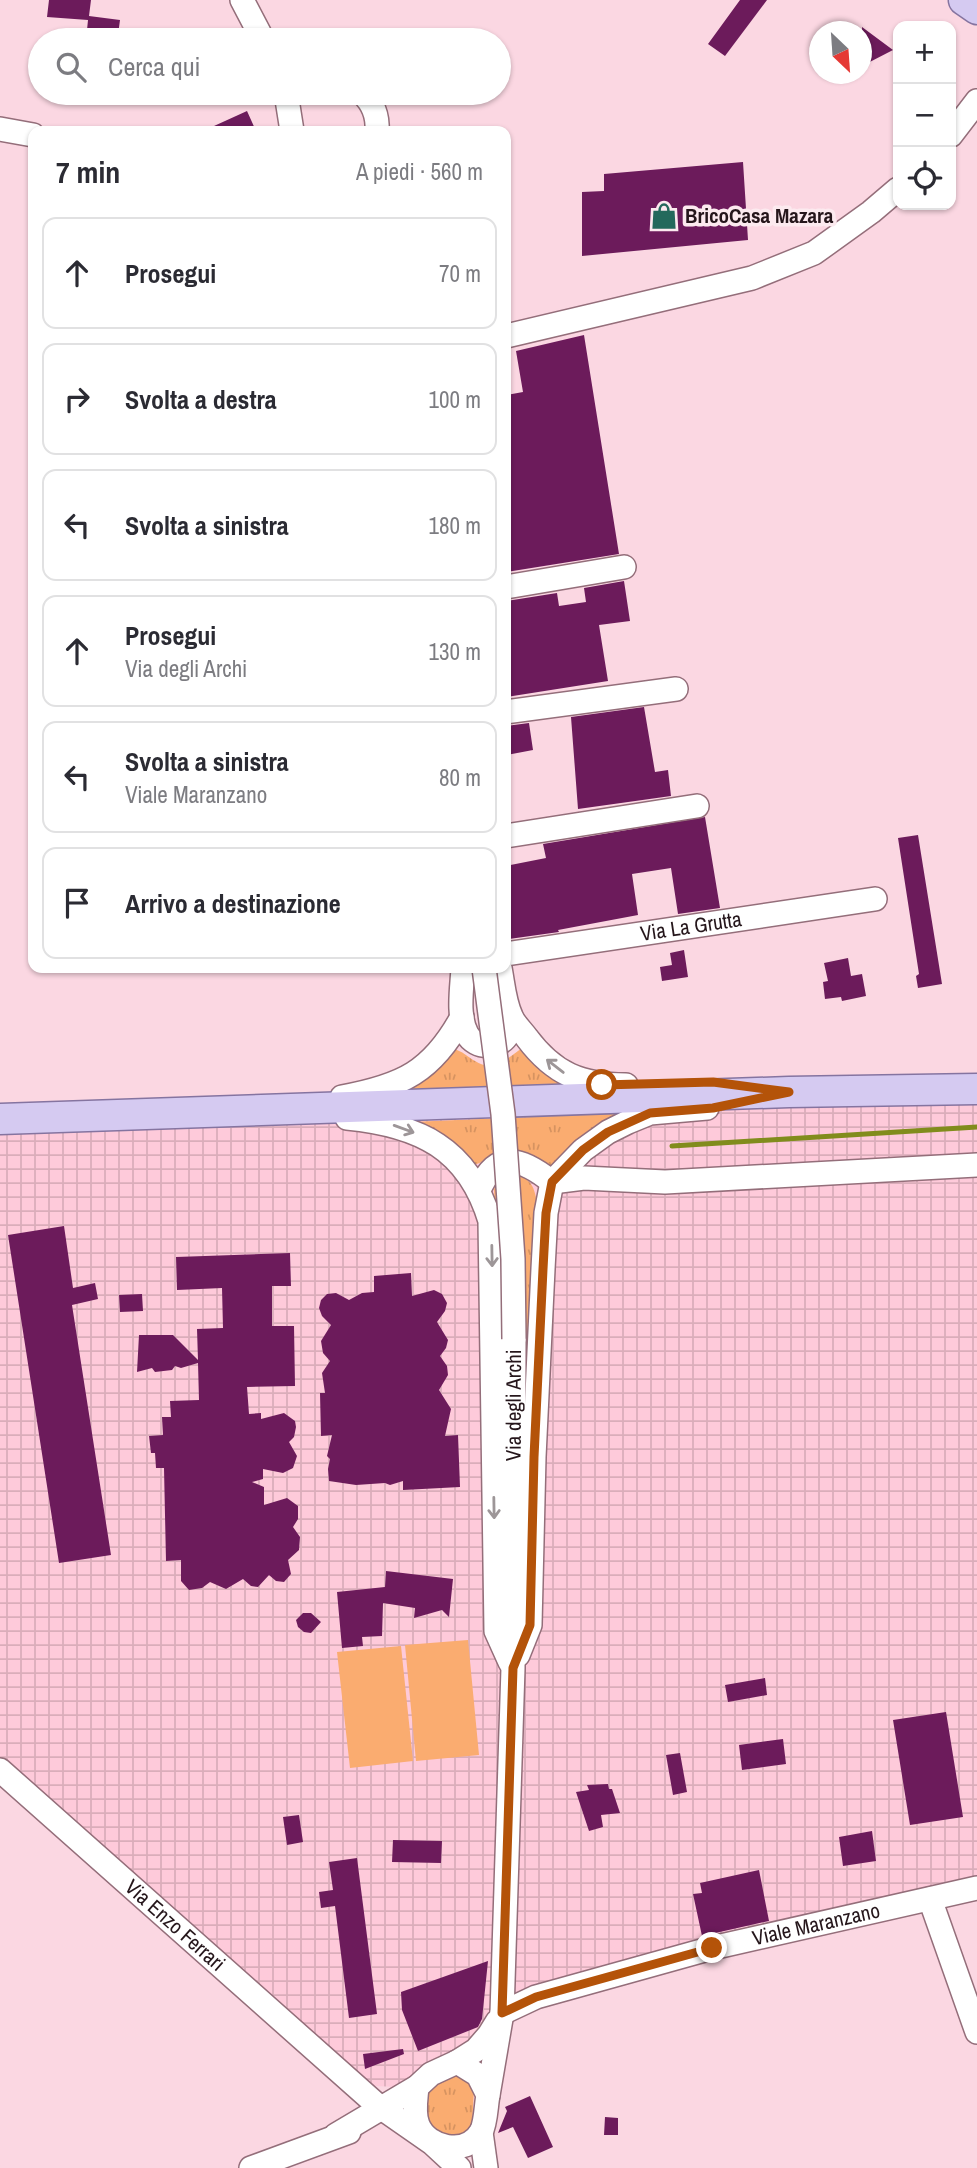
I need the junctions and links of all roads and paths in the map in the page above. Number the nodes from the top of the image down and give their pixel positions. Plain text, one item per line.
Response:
1 (242, 0) edge
2 (964, 0) edge
3 (977, 9) edge
4 (257, 28) edge
5 (977, 101) edge
6 (288, 105) edge
7 (297, 105) edge
8 (372, 105) edge
9 (291, 126) edge
10 (292, 126) edge
11 (377, 126) edge
12 (956, 128) edge
13 (0, 129) edge
14 (28, 134) edge
15 (893, 193) edge
16 (511, 335) edge
17 (624, 567) dead end
18 (511, 586) edge
19 (676, 689) dead end
20 (511, 711) edge
21 (697, 806) dead end
22 (511, 835) edge
23 (875, 900) dead end
24 (511, 953) edge
25 (463, 973) edge
26 (485, 973) edge
27 (501, 973) edge
28 (461, 1017) junction
29 (511, 1017) junction
30 (977, 1089) edge
31 (789, 1092) junction
32 (265, 1110) junction
33 (0, 1119) edge
34 (977, 1166) edge
35 (552, 1182) junction
36 (479, 1189) junction
37 (513, 1668) junction
38 (0, 1770) edge
39 (977, 1888) edge
40 (930, 1899) junction
41 (502, 2013) junction
42 (977, 2032) edge
43 (457, 2062) junction
44 (351, 2081) junction
45 (417, 2087) junction
46 (488, 2095) junction
47 (381, 2107) junction
48 (481, 2132) junction
49 (336, 2135) junction
50 (432, 2143) junction
51 (251, 2168) edge
52 (460, 2168) edge
53 (486, 2168) edge

1 - 4 street
2 - 3 main road
5 - 12 street
6 - 9 street
7 - 10 street
8 - 11 street
13 - 14 street
15 - 16 street
17 - 18 street
19 - 20 street
21 - 22 street
23 - 24 street, Via La Grutta
25 - 28 street
26 - 37 street, Via degli Archi, bridge
27 - 29 street
28 - 29 street
28 - 32 street
31 -> 29 street
30 - 31 main road
31 - 32 main road
31 - 35 street
32 - 33 main road
32 -> 36 street
34 - 35 street
35 - 36 street
35 - 37 street
36 -> 37 street
37 - 41 street, Via degli Archi
38 - 44 street, Via Enzo Ferrari
39 - 40 street, Viale Maranzano
40 - 41 street, Viale Maranzano
40 - 42 street
41 - 43 street
41 - 46 street, Via degli Archi
43 - 45 street
43 - 46 street
44 - 45 street
44 - 47 street, Via Enzo Ferrari
45 - 47 street
45 - 50 street
46 - 48 street
47 - 49 street
47 - 50 street, Via Enzo Ferrari
48 - 50 street
48 - 53 street
49 - 50 street
49 - 51 street
50 - 52 street

